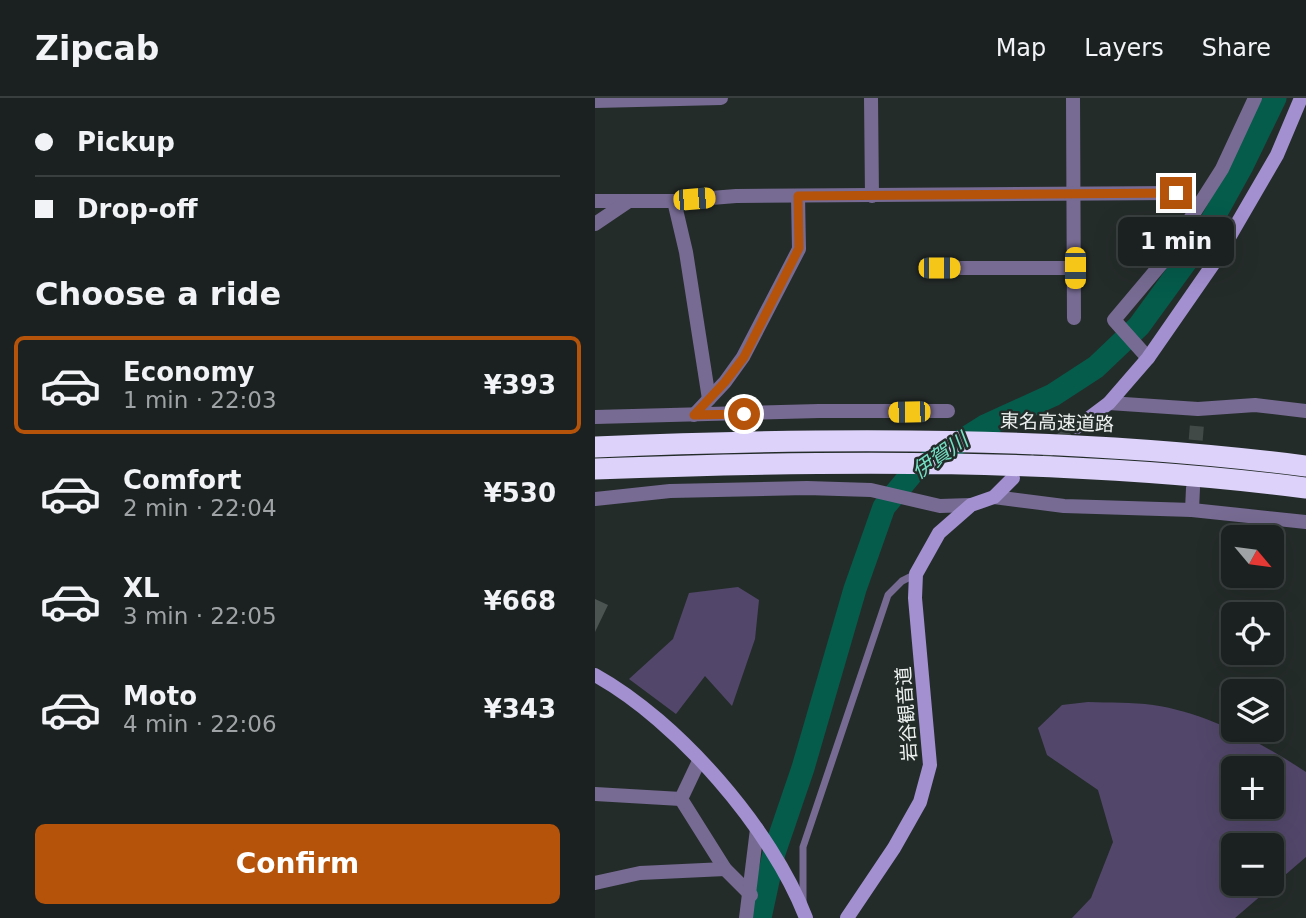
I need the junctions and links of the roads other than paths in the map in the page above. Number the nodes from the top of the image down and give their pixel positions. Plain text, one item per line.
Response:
1 (721, 98) edge
2 (871, 98) edge
3 (1073, 98) edge
4 (1255, 98) edge
5 (1301, 98) edge
6 (595, 101) edge
7 (1176, 193) dead end
8 (1074, 194) junction
9 (798, 196) junction
10 (872, 196) junction
11 (595, 201) edge
12 (629, 201) junction
13 (674, 201) junction
14 (595, 224) edge
15 (939, 268) dead end
16 (1075, 268) junction
17 (1075, 318) dead end
18 (1148, 358) junction
19 (709, 399) junction
20 (1109, 403) junction
21 (1198, 409) junction
22 (948, 411) dead end
23 (1306, 411) edge
24 (694, 415) junction
25 (595, 418) edge
26 (1197, 424) tunnel mouth
27 (1076, 427) tunnel mouth
28 (595, 447) edge
29 (1306, 466) edge
30 (595, 469) edge
31 (1013, 478) tunnel mouth
32 (1193, 488) dead end
33 (1306, 488) edge
34 (994, 497) junction
35 (595, 499) edge
36 (971, 505) junction
37 (1192, 510) junction
38 (1306, 522) edge
39 (916, 574) junction
40 (595, 675) edge
41 (699, 761) junction
42 (595, 794) edge
43 (681, 799) junction
44 (760, 834) junction
45 (725, 869) junction
46 (595, 883) edge
47 (751, 895) junction
48 (804, 916) edge
49 (746, 918) edge
50 (847, 918) edge

1 - 6 street
2 - 10 street
3 - 8 street
4 - 18 street
5 - 18 street
7 - 8 street
8 - 10 street
8 - 16 street
9 - 10 street
9 - 13 street
9 - 19 street
11 - 12 street
12 - 13 street
12 - 14 street
13 - 19 street
15 - 16 street
16 - 17 street
18 - 20 street
19 - 24 street
20 - 21 street
20 - 27 street
21 - 23 street
21 - 26 street
22 - 24 street
24 - 25 street
28 - 29 highway, 東名高速道路
30 - 33 highway
31 - 34 street
32 - 37 street
34 - 36 street
34 - 37 street
35 - 36 street
36 - 39 street, 岩谷観音道
37 - 38 street
39 - 48 lane
39 - 50 street, 岩谷観音道
40 - 41 street
41 - 43 street
41 - 44 street
42 - 43 street
43 - 45 street
44 - 47 street
44 - 48 street
45 - 46 street
45 - 47 street
47 - 49 street

